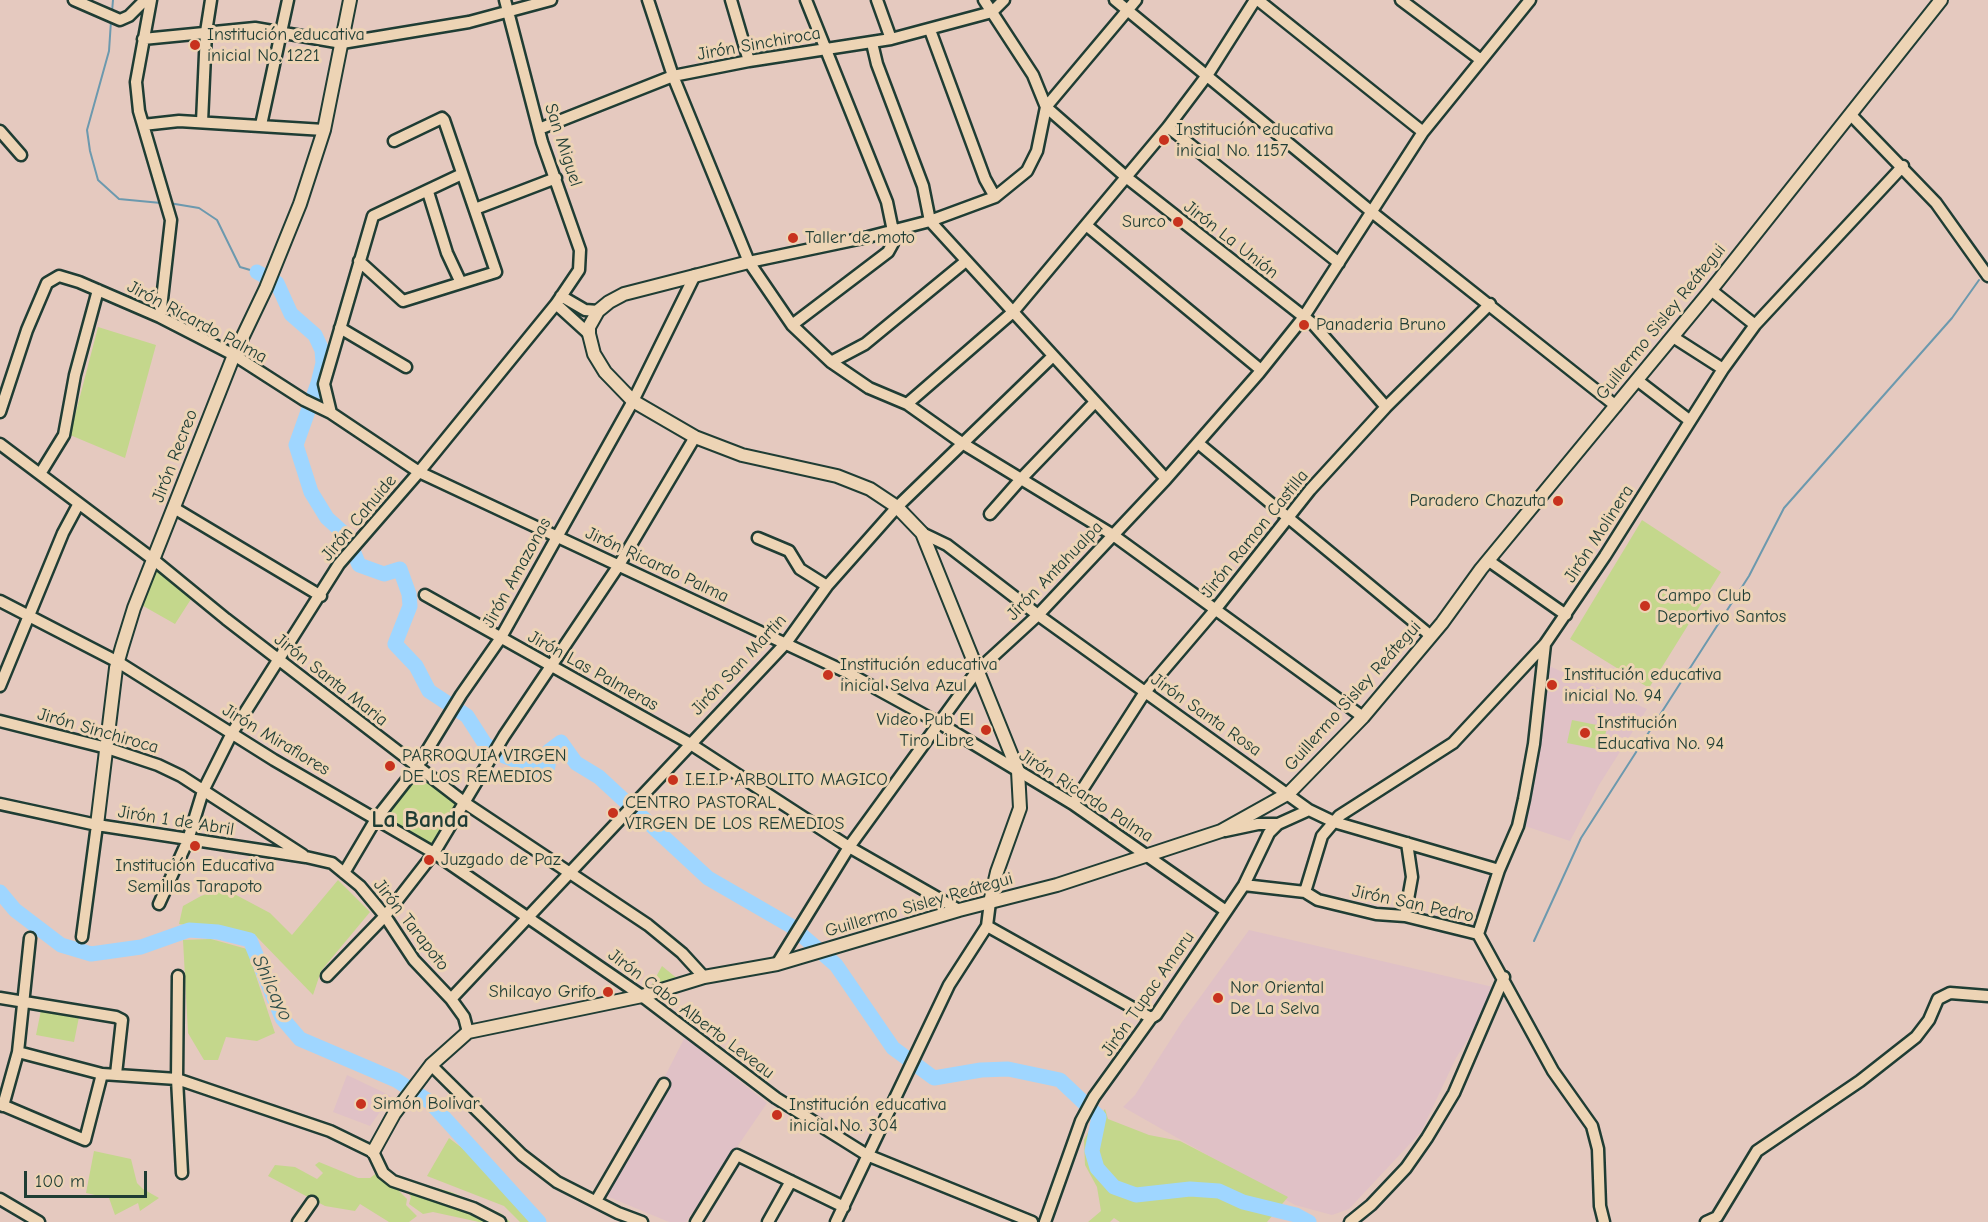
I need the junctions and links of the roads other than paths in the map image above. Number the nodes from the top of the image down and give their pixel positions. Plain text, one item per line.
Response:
1 (74, 0) edge
2 (145, 0) edge
3 (151, 0) edge
4 (211, 0) edge
5 (288, 0) edge
6 (350, 0) edge
7 (551, 0) edge
8 (648, 0) edge
9 (731, 0) edge
10 (806, 0) edge
11 (877, 0) edge
12 (984, 0) edge
13 (1004, 0) edge
14 (1115, 0) edge
15 (1136, 0) edge
16 (1256, 0) edge
17 (1401, 0) edge
18 (1530, 0) edge
19 (1941, 0) edge
20 (507, 5) edge
21 (1128, 10) junction
22 (992, 12) junction
23 (930, 30) junction
24 (282, 31) junction
25 (206, 32) junction
26 (143, 39) junction
27 (891, 39) junction
28 (342, 43) junction
29 (872, 43) junction
30 (825, 50) junction
31 (1481, 60) junction
32 (749, 61) junction
33 (1208, 74) junction
34 (673, 76) junction
35 (1046, 107) junction
36 (1851, 115) junction
37 (202, 122) junction
38 (143, 125) junction
39 (261, 126) junction
40 (1168, 127) junction
41 (538, 129) junction
42 (324, 130) junction
43 (0, 131) edge
44 (1424, 132) junction
45 (394, 141) dead end
46 (21, 155) dead end
47 (1903, 166) junction
48 (462, 174) junction
49 (1126, 177) junction
50 (556, 178) junction
51 (428, 192) junction
52 (994, 197) junction
53 (475, 209) junction
54 (1374, 213) junction
55 (930, 221) junction
56 (1086, 225) junction
57 (893, 231) junction
58 (359, 261) junction
59 (966, 261) junction
60 (749, 262) junction
61 (1339, 263) junction
62 (695, 275) junction
63 (1988, 276) edge
64 (461, 283) junction
65 (98, 290) junction
66 (1711, 291) junction
67 (559, 300) junction
68 (1490, 304) junction
69 (598, 311) junction
70 (1013, 312) junction
71 (160, 317) junction
72 (1303, 318) junction
73 (1755, 324) junction
74 (792, 325) junction
75 (340, 328) junction
76 (589, 334) junction
77 (1673, 337) junction
78 (234, 355) junction
79 (1053, 356) junction
80 (831, 362) junction
81 (406, 368) dead end
82 (1723, 369) junction
83 (1261, 370) junction
84 (1637, 380) junction
85 (633, 401) junction
86 (1095, 402) junction
87 (907, 404) junction
88 (1616, 406) junction
89 (1386, 407) junction
90 (0, 412) edge
91 (331, 413) junction
92 (1689, 420) junction
93 (694, 437) junction
94 (962, 443) junction
95 (1198, 443) junction
96 (0, 444) edge
97 (419, 472) junction
98 (40, 474) junction
99 (1166, 479) junction
100 (1020, 480) junction
101 (78, 505) junction
102 (897, 507) junction
103 (174, 508) junction
104 (990, 514) dead end
105 (1287, 519) junction
106 (922, 533) junction
107 (1113, 535) junction
108 (555, 537) junction
109 (758, 538) dead end
110 (154, 560) junction
111 (1489, 561) junction
112 (619, 565) junction
113 (827, 586) junction
114 (425, 595) dead end
115 (321, 596) junction
116 (0, 601) edge
117 (1215, 610) junction
118 (1038, 615) junction
119 (1566, 615) junction
120 (30, 617) junction
121 (1431, 636) junction
122 (500, 639) junction
123 (786, 643) junction
124 (1545, 644) junction
125 (279, 660) junction
126 (118, 662) junction
127 (551, 664) junction
128 (977, 672) junction
129 (0, 686) edge
130 (1145, 692) junction
131 (1362, 717) junction
132 (0, 721) edge
133 (939, 723) junction
134 (232, 733) junction
135 (689, 743) junction
136 (107, 748) junction
137 (417, 767) junction
138 (1018, 771) junction
139 (203, 791) junction
140 (1289, 793) junction
141 (465, 803) junction
142 (0, 804) edge
143 (1073, 804) junction
144 (1310, 810) junction
145 (376, 819) junction
146 (1334, 822) junction
147 (1278, 824) junction
148 (97, 825) junction
149 (1221, 831) junction
150 (188, 840) junction
151 (1407, 843) junction
152 (849, 847) junction
153 (434, 853) junction
154 (1149, 855) junction
155 (306, 857) junction
156 (1498, 870) junction
157 (344, 873) junction
158 (570, 874) junction
159 (1244, 885) junction
160 (1305, 892) junction
161 (990, 902) junction
162 (159, 904) dead end
163 (959, 910) junction
164 (1226, 911) junction
165 (385, 916) junction
166 (1406, 916) junction
167 (529, 919) junction
168 (987, 926) junction
169 (1478, 934) junction
170 (30, 938) dead end
171 (82, 938) dead end
172 (777, 964) junction
173 (178, 976) dead end
174 (327, 976) dead end
175 (704, 977) junction
176 (1504, 977) junction
177 (642, 996) junction
178 (1988, 996) edge
179 (0, 998) edge
180 (451, 999) junction
181 (25, 1003) junction
182 (1151, 1018) junction
183 (468, 1032) junction
184 (18, 1052) junction
185 (431, 1065) junction
186 (102, 1074) junction
187 (116, 1074) junction
188 (177, 1079) junction
189 (664, 1084) dead end
190 (2, 1105) edge
191 (373, 1152) junction
192 (867, 1155) junction
193 (182, 1173) dead end
194 (791, 1181) junction
195 (0, 1199) edge
196 (596, 1201) junction
197 (312, 1202) dead end
198 (1371, 1205) junction
199 (844, 1207) junction
200 (39, 1222) edge
201 (298, 1222) edge
202 (500, 1222) edge
203 (642, 1222) edge
204 (696, 1222) edge
205 (768, 1222) edge
206 (836, 1222) edge
207 (1032, 1222) edge
208 (1045, 1222) edge
209 (1350, 1222) edge
210 (1364, 1222) edge
211 (1604, 1222) edge
212 (1706, 1222) edge

1 - 2 street
3 - 26 street
4 - 25 street
5 - 24 street
6 - 28 main road, Jirón Recreo
7 - 20 street
8 - 34 street
9 - 32 street
10 - 30 street
11 - 27 street
12 - 22 street
13 - 22 street
14 - 21 street
15 - 21 street
16 - 33 street
16 - 44 street
17 - 31 street
18 - 31 street, Jirón Antahualpa
19 - 36 main road, Guillermo Sisley Reátegui
20 - 28 street
20 - 41 street, San Miguel
21 - 33 street
21 - 35 street
22 - 23 street, Jirón Sinchiroca
22 - 35 street
23 - 27 street, Jirón Sinchiroca
23 - 52 street
24 - 25 street
24 - 28 street
24 - 39 street
25 - 26 street
25 - 37 street
26 - 38 street
27 - 29 street, Jirón Sinchiroca
28 - 42 main road, Jirón Recreo
29 - 30 street, Jirón Sinchiroca
29 - 55 street
30 - 32 street, Jirón Sinchiroca
30 - 57 street
31 - 44 street, Jirón Antahualpa
32 - 34 street, Jirón Sinchiroca
33 - 40 street
33 - 54 street
34 - 41 street, Jirón Sinchiroca
34 - 60 street
35 - 49 street, Jirón La Unión
35 - 52 street
36 - 47 street
36 - 66 main road, Guillermo Sisley Reátegui
37 - 38 street
37 - 39 street
38 - 71 street
39 - 42 street
40 - 49 street
40 - 61 street
41 - 50 street, San Miguel
42 - 78 main road, Jirón Recreo
43 - 46 street
44 - 54 street, Jirón Antahualpa
45 - 48 street
47 - 63 street
47 - 73 street, Jirón Molinera
48 - 51 street
48 - 53 street
49 - 56 street
49 - 72 street, Jirón La Unión
50 - 53 street
50 - 67 street, San Miguel
51 - 58 street
51 - 64 street
52 - 55 street
53 - 64 street
54 - 61 street, Jirón Antahualpa
54 - 68 street
55 - 57 street
55 - 59 street
56 - 70 street
56 - 83 street
57 - 60 street
57 - 74 street
58 - 64 street
58 - 75 street
59 - 70 street
59 - 80 street
60 - 62 main road
60 - 74 street
61 - 72 street, Jirón Antahualpa
62 - 69 main road
62 - 85 street, Jirón Amazonas
65 - 71 street, Jirón Ricardo Palma
65 - 90 street, Jirón Ricardo Palma
65 - 98 street
66 - 73 street
66 - 77 main road, Guillermo Sisley Reátegui
67 - 69 street
67 - 76 street
67 - 97 street, Jirón Cahuide
68 - 88 street
68 - 89 street, Jirón Ramon Castilla
69 - 76 main road
70 - 79 street
70 - 87 street
71 - 78 street, Jirón Ricardo Palma
72 - 83 street, Jirón Antahualpa
72 - 89 street, Jirón La Unión
73 - 82 street, Jirón Molinera
74 - 80 street
75 - 81 street
75 - 91 street
76 - 85 main road
77 - 82 street
77 - 84 main road, Guillermo Sisley Reátegui
78 - 91 street, Jirón Ricardo Palma
78 - 103 main road, Jirón Recreo
79 - 86 street
79 - 94 street, Jirón San Martin
80 - 87 street
82 - 92 street, Jirón Molinera
83 - 95 street, Jirón Antahualpa
84 - 88 main road, Guillermo Sisley Reátegui
84 - 92 street
85 - 93 main road
85 - 108 street, Jirón Amazonas
86 - 99 street
86 - 100 street
87 - 94 street
88 - 111 main road, Guillermo Sisley Reátegui
89 - 105 street, Jirón Ramon Castilla
91 - 97 street, Jirón Ricardo Palma
92 - 119 street, Jirón Molinera
93 - 102 main road
93 - 112 street
94 - 100 street
94 - 102 street, Jirón San Martin
95 - 99 street, Jirón Antahualpa
95 - 105 street
96 - 98 street, Jirón Santa Maria
97 - 108 street, Jirón Ricardo Palma
97 - 115 street, Jirón Cahuide
98 - 101 street, Jirón Santa Maria
99 - 107 street, Jirón Antahualpa
100 - 104 street
100 - 107 street
101 - 110 street, Jirón Santa Maria
101 - 120 street
102 - 106 main road
102 - 113 street, Jirón San Martin
103 - 110 main road, Jirón Recreo
103 - 115 street
105 - 117 street, Jirón Ramon Castilla
105 - 121 street
106 - 118 street, Jirón Santa Rosa
106 - 128 main road
107 - 117 street
107 - 118 street, Jirón Antahualpa
108 - 112 street, Jirón Ricardo Palma
108 - 122 street, Jirón Amazonas
109 - 113 street
110 - 125 street, Jirón Santa Maria
110 - 126 main road, Jirón Recreo
111 - 119 street
111 - 121 main road, Guillermo Sisley Reátegui
112 - 123 street, Jirón Ricardo Palma
112 - 127 street
113 - 123 street, Jirón San Martin
114 - 122 street, Jirón Las Palmeras
115 - 125 street, Jirón Cahuide
116 - 120 street, Jirón Miraflores
117 - 130 street, Jirón Ramon Castilla
117 - 131 street
118 - 128 street, Jirón Antahualpa
118 - 130 street, Jirón Santa Rosa
119 - 124 street, Jirón Molinera
120 - 126 street, Jirón Miraflores
120 - 129 street
121 - 131 main road, Guillermo Sisley Reátegui
122 - 127 street, Jirón Las Palmeras
122 - 137 street, Jirón Amazonas
123 - 133 street, Jirón Ricardo Palma
123 - 135 street, Jirón San Martin
124 - 146 street, Jirón Molinera
124 - 156 street
125 - 134 street, Jirón Cahuide
125 - 137 street, Jirón Santa Maria
126 - 134 street, Jirón Miraflores
126 - 136 main road, Jirón Recreo
127 - 135 street, Jirón Las Palmeras
127 - 141 street
128 - 133 street, Jirón Antahualpa
128 - 138 main road
130 - 140 street, Jirón Santa Rosa
130 - 143 street, Jirón Ramon Castilla
131 - 140 main road, Guillermo Sisley Reátegui
132 - 136 street, Jirón Sinchiroca
133 - 138 street, Jirón Ricardo Palma
133 - 152 street, Jirón Antahualpa
134 - 139 street, Jirón Cahuide
134 - 145 street, Jirón Miraflores
135 - 152 street, Jirón Las Palmeras
135 - 158 street, Jirón San Martin
136 - 139 street, Jirón Sinchiroca
136 - 148 main road, Jirón Recreo
137 - 141 street, Jirón Santa Maria
137 - 145 street, Jirón Amazonas
138 - 143 street, Jirón Ricardo Palma
138 - 161 main road
139 - 150 street, Jirón Cahuide
139 - 155 street, Jirón Sinchiroca
140 - 144 street, Jirón Santa Rosa
140 - 149 main road, Guillermo Sisley Reátegui
141 - 153 street
141 - 158 street, Jirón Santa Maria
142 - 148 street, Jirón 1 de Abril
143 - 154 street, Jirón Ricardo Palma
144 - 146 street, Jirón Santa Rosa
144 - 147 street
145 - 153 street, Jirón Miraflores
145 - 157 street, Jirón Amazonas
146 - 151 street, Jirón Santa Rosa
146 - 160 street, Jirón Molinera
147 - 149 street
147 - 159 street, Jirón Tupac Amaru
148 - 150 street, Jirón 1 de Abril
148 - 171 street, Jirón Recreo
149 - 154 main road, Guillermo Sisley Reátegui
150 - 155 street, Jirón 1 de Abril
150 - 162 street, Jirón Cahuide
151 - 156 street, Jirón Santa Rosa
151 - 166 street
152 - 163 street, Jirón Las Palmeras
152 - 172 street, Jirón Antahualpa
153 - 165 street
153 - 167 street, Jirón Miraflores
154 - 161 main road, Guillermo Sisley Reátegui
154 - 164 street, Jirón Ricardo Palma
155 - 157 street, Jirón 1 de Abril
156 - 169 street
157 - 165 street, Jirón Tarapoto
158 - 167 street, Jirón San Martin
158 - 175 street, Jirón Santa Maria
159 - 160 street, Jirón San Pedro
159 - 164 street, Jirón Tupac Amaru
160 - 166 street, Jirón San Pedro
161 - 163 main road, Guillermo Sisley Reátegui
161 - 168 street
163 - 172 main road, Guillermo Sisley Reátegui
164 - 182 street, Jirón Tupac Amaru
165 - 174 street
165 - 180 street, Jirón Tarapoto
166 - 169 street, Jirón San Pedro
167 - 177 street, Jirón Cabo Alberto Leveau
167 - 180 street, Jirón San Martin
168 - 182 street
168 - 192 street
169 - 176 street, Jirón San Pedro
170 - 181 street
172 - 175 main road, Guillermo Sisley Reátegui
173 - 188 street
175 - 177 main road, Guillermo Sisley Reátegui
176 - 198 street
176 - 211 street, Jirón San Pedro
177 - 183 main road, Guillermo Sisley Reátegui
177 - 192 street, Jirón Cabo Alberto Leveau
178 - 212 street
179 - 181 street
180 - 183 street, Jirón Tarapoto
181 - 184 street
181 - 187 street
182 - 208 street, Jirón Tupac Amaru
183 - 185 main road
184 - 186 street
184 - 190 street
185 - 191 main road
185 - 196 street
186 - 187 street
186 - 190 street
187 - 188 street
188 - 191 street
188 - 193 street
189 - 196 street
191 - 202 street
192 - 199 street
192 - 207 street, Jirón Cabo Alberto Leveau
194 - 199 street
194 - 204 street
194 - 205 street
195 - 200 street
196 - 203 street
197 - 201 street
198 - 209 street
198 - 210 street
199 - 206 street

